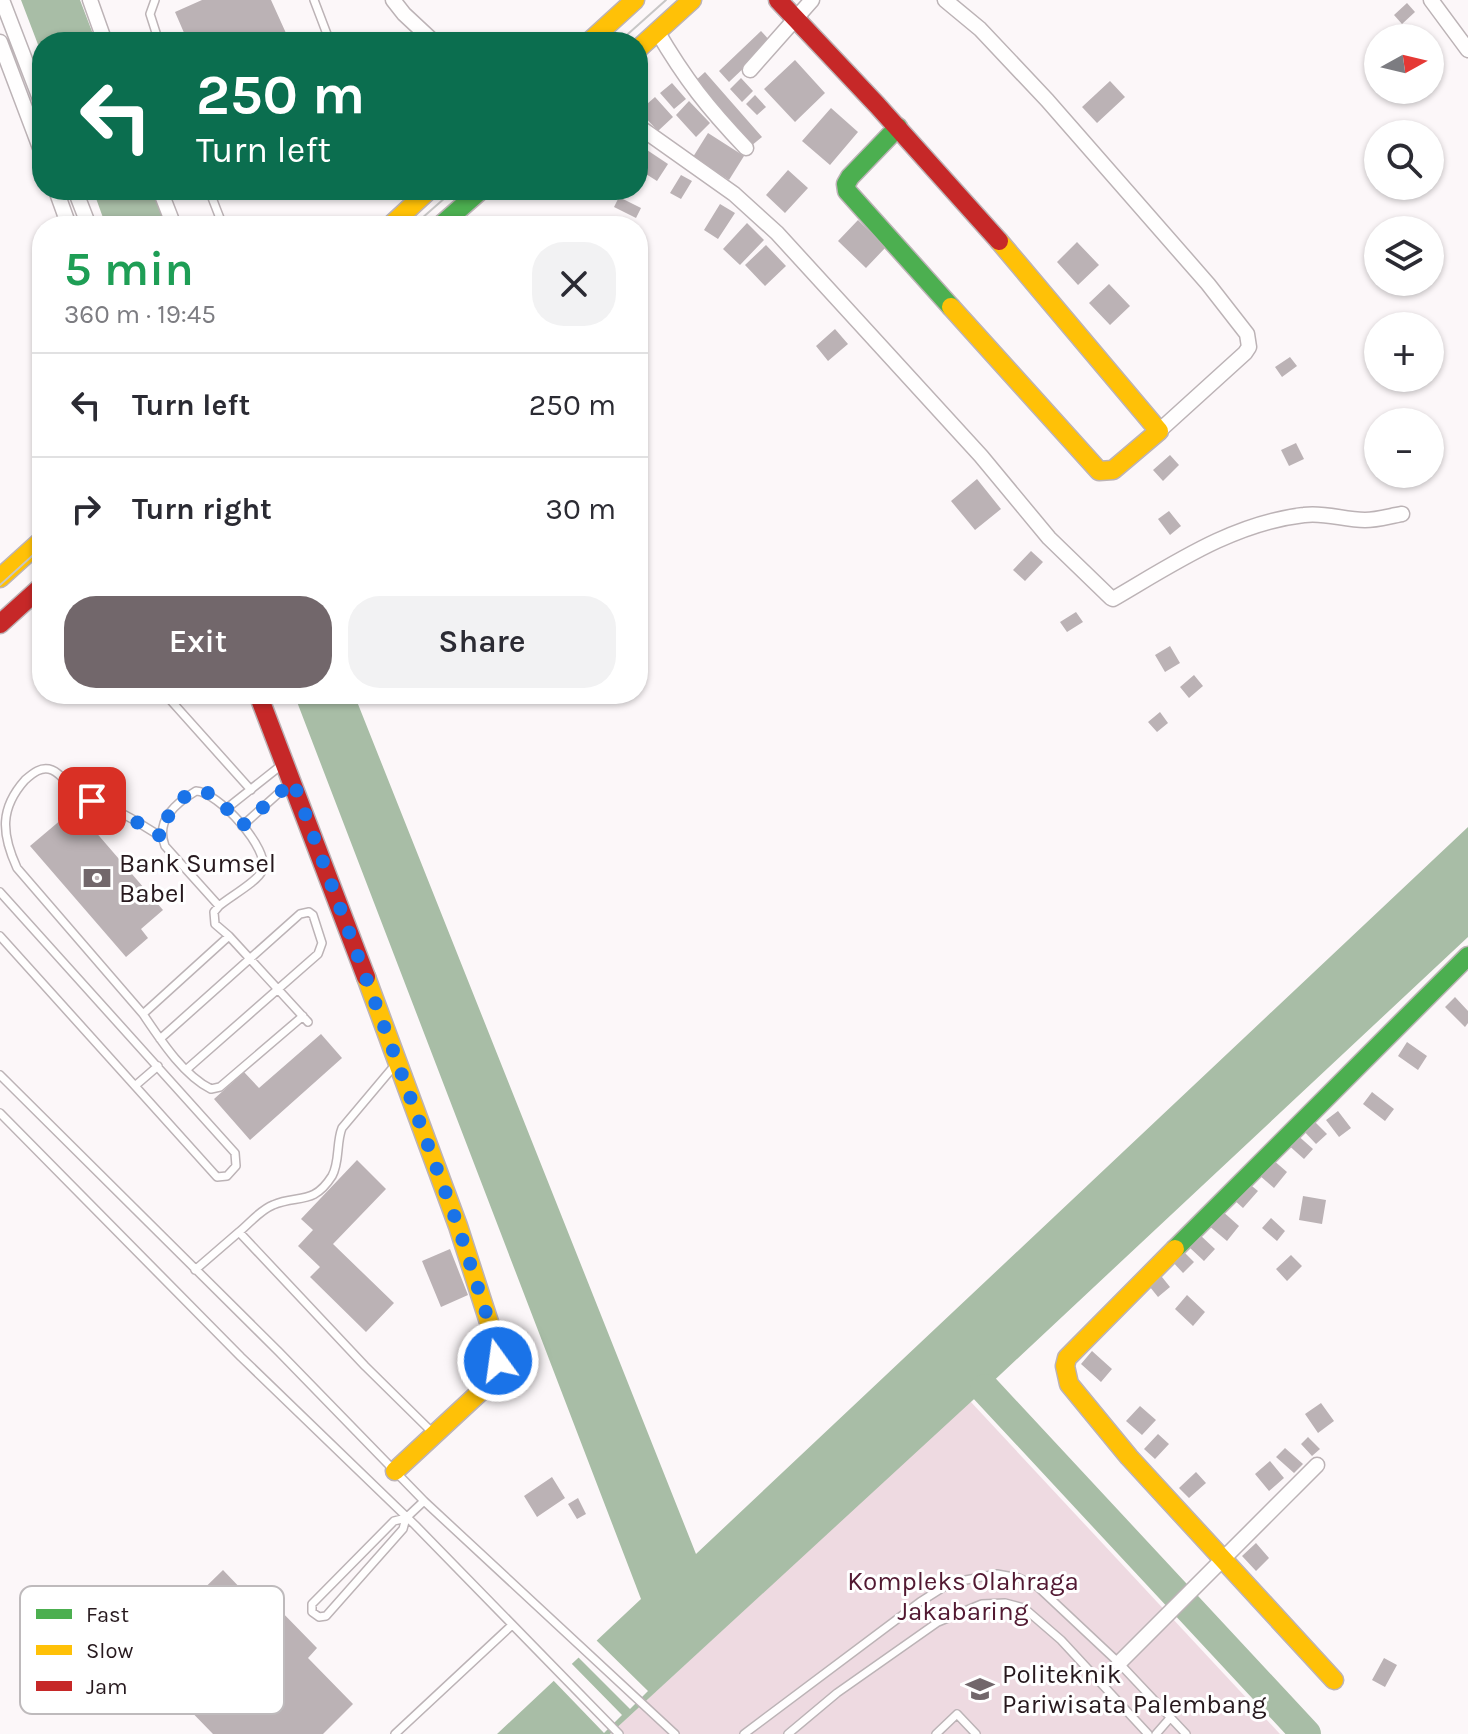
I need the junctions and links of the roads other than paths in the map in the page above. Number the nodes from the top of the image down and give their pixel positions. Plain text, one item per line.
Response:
1 (2, 0) edge
2 (90, 0) edge
3 (155, 0) edge
4 (314, 0) edge
5 (393, 0) edge
6 (635, 0) edge
7 (692, 0) edge
8 (778, 0) edge
9 (812, 0) edge
10 (945, 0) edge
11 (1431, 0) edge
12 (796, 19) junction
13 (657, 31) junction
14 (101, 32) edge
15 (156, 32) edge
16 (326, 32) edge
17 (423, 32) edge
18 (600, 32) edge
19 (648, 40) edge
20 (0, 42) edge
21 (1468, 50) edge
22 (750, 70) dead end
23 (32, 78) edge
24 (32, 127) edge
25 (898, 127) junction
26 (648, 133) edge
27 (746, 148) dead end
28 (411, 200) edge
29 (470, 200) edge
30 (398, 216) edge
31 (452, 216) edge
32 (1159, 431) junction
33 (1402, 514) dead end
34 (32, 549) edge
35 (0, 578) edge
36 (32, 595) edge
37 (0, 624) edge
38 (174, 704) edge
39 (262, 704) edge
40 (286, 762) junction
41 (293, 781) junction
42 (251, 790) junction
43 (226, 809) junction
44 (242, 826) junction
45 (162, 837) junction
46 (0, 892) edge
47 (219, 906) junction
48 (0, 936) edge
49 (229, 936) junction
50 (1468, 956) edge
51 (249, 959) junction
52 (277, 988) junction
53 (143, 1014) junction
54 (160, 1039) junction
55 (396, 1063) junction
56 (158, 1066) junction
57 (187, 1069) junction
58 (0, 1075) edge
59 (136, 1085) junction
60 (0, 1113) edge
61 (239, 1232) junction
62 (195, 1270) junction
63 (433, 1433) junction
64 (1317, 1465) dead end
65 (395, 1471) junction
66 (424, 1501) junction
67 (406, 1518) junction
68 (1224, 1560) junction
69 (512, 1625) junction
70 (1119, 1663) junction
71 (1334, 1680) dead end
72 (1170, 1718) junction
73 (1183, 1733) edge
74 (395, 1734) edge
75 (619, 1734) edge
76 (675, 1734) edge
77 (744, 1734) edge
78 (788, 1734) edge
79 (936, 1734) edge
80 (976, 1734) edge
81 (1148, 1734) edge
82 (1156, 1734) edge

1 - 23 street
2 - 14 street
3 - 15 lane
4 - 16 lane
5 - 17 street
6 - 18 main road
7 - 13 main road
8 - 12 main road
9 - 12 street
10 - 32 street
11 - 21 street
12 - 22 street
12 - 25 main road
13 - 19 main road
13 - 27 street
20 - 24 street
25 - 32 main road
25 - 32 main road
26 - 33 street
28 - 30 main road
29 - 31 main road
34 - 35 main road
36 - 37 main road
38 - 42 lane
39 - 40 main road
40 - 41 main road
40 - 42 lane
41 - 44 lane
41 - 55 main road
42 - 43 lane
43 - 44 lane
43 - 45 lane
44 - 47 lane
45 - 47 lane
45 - 53 lane
46 - 56 lane
47 - 49 lane
48 - 59 lane
49 - 51 lane
49 - 53 lane
50 - 68 main road
51 - 52 lane
51 - 52 lane
51 - 54 lane
52 - 57 lane
52 - 57 lane
53 - 54 lane
54 - 57 lane
55 - 61 lane
55 - 63 main road
56 - 59 lane
56 - 59 lane
58 - 62 lane
60 - 67 lane
61 - 62 lane
61 - 63 lane
62 - 65 lane
63 - 65 main road
64 - 68 street
65 - 66 lane
66 - 67 lane
66 - 76 lane
67 - 67 lane
67 - 69 lane
68 - 70 street
68 - 71 main road
69 - 74 lane
69 - 75 lane
70 - 72 lane
70 - 77 lane
72 - 73 lane
72 - 82 lane
78 - 81 lane
79 - 80 lane

